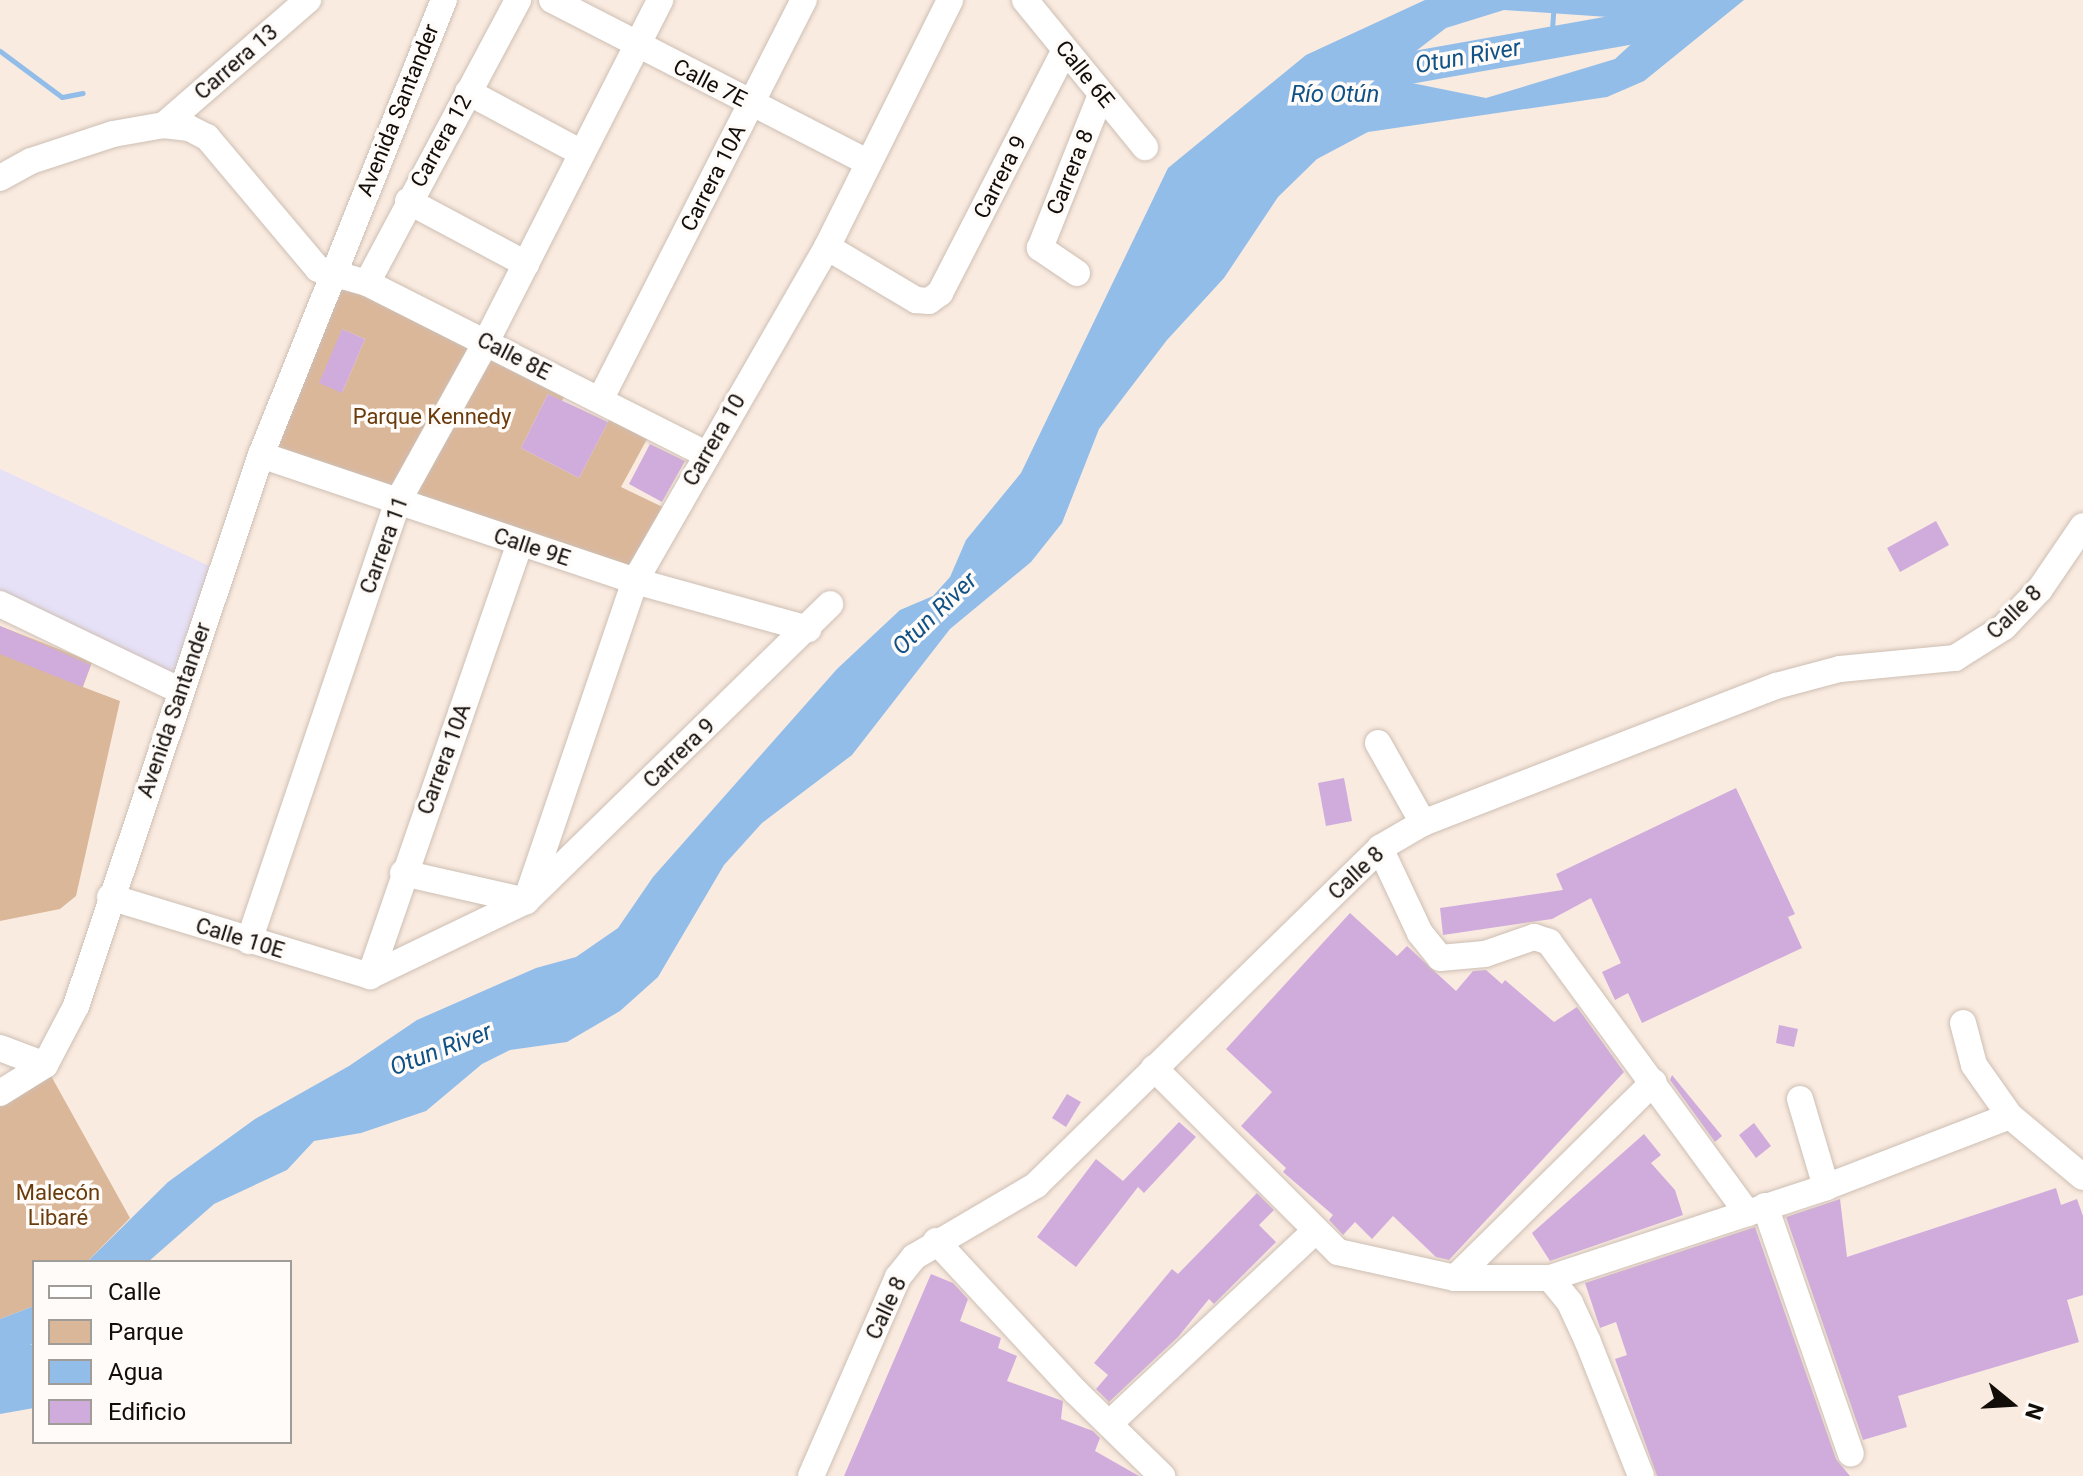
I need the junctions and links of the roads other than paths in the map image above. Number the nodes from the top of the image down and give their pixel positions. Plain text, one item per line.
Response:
1 (308, 0) edge
2 (428, 0) edge
3 (444, 0) edge
4 (518, 0) edge
5 (552, 0) edge
6 (660, 0) edge
7 (804, 0) edge
8 (950, 0) edge
9 (1025, 0) edge
10 (637, 45) junction
11 (1065, 50) junction
12 (468, 92) junction
13 (1101, 95) junction
14 (751, 104) junction
15 (164, 125) junction
16 (1145, 147) dead end
17 (582, 153) junction
18 (869, 163) junction
19 (0, 178) edge
20 (408, 201) junction
21 (827, 247) junction
22 (526, 264) junction
23 (325, 271) junction
24 (1077, 273) dead end
25 (367, 283) junction
26 (486, 342) junction
27 (600, 400) junction
28 (706, 454) junction
29 (261, 455) junction
30 (398, 501) junction
31 (2083, 526) edge
32 (520, 543) junction
33 (635, 581) junction
34 (0, 604) edge
35 (830, 604) dead end
36 (808, 629) junction
37 (181, 691) junction
38 (1378, 743) dead end
39 (1423, 823) junction
40 (1380, 848) junction
41 (403, 873) junction
42 (110, 897) junction
43 (526, 901) junction
44 (249, 941) junction
45 (370, 976) junction
46 (1963, 1023) dead end
47 (0, 1048) edge
48 (45, 1065) junction
49 (1154, 1068) junction
50 (1654, 1082) junction
51 (0, 1093) edge
52 (1800, 1099) dead end
53 (2010, 1116) junction
54 (2083, 1177) edge
55 (1826, 1187) junction
56 (1756, 1210) junction
57 (1313, 1233) junction
58 (936, 1241) junction
59 (1455, 1278) junction
60 (1550, 1278) junction
61 (1110, 1423) junction
62 (1851, 1454) dead end
63 (811, 1476) edge
64 (1162, 1476) edge
65 (1641, 1476) edge

1 - 15 street, Carrera 13
2 - 23 street, Avenida Santander
3 - 23 street, Avenida Santander
4 - 12 street, Carrera 12
5 - 10 street, Calle 7E
6 - 10 street, Carrera 11
7 - 14 street, Carrera 10A
8 - 18 street, Carrera 10
9 - 11 street, Calle 6E
10 - 14 street, Calle 7E
10 - 17 street, Carrera 11
11 - 13 street, Calle 6E
11 - 21 street, Carrera 9
12 - 17 street
12 - 20 street, Carrera 12
13 - 16 street, Calle 6E
13 - 24 street, Carrera 8
14 - 18 street, Calle 7E
14 - 27 street, Carrera 10A
15 - 19 street
15 - 23 street
17 - 22 street, Carrera 11
18 - 21 street, Carrera 10
20 - 22 street
20 - 25 street, Carrera 12
21 - 28 street, Carrera 10
22 - 26 street, Carrera 11
23 - 25 street, Calle 8E
23 - 29 street, Avenida Santander
25 - 26 street, Calle 8E
26 - 27 street, Calle 8E
26 - 30 street, Carrera 11
27 - 28 street, Calle 8E
28 - 33 street, Carrera 10
29 - 30 street, Calle 9E
29 - 37 street, Avenida Santander
30 - 32 street, Calle 9E
30 - 44 street, Carrera 11
31 - 39 street, Calle 8
32 - 33 street, Calle 9E
32 - 41 street, Carrera 10A
33 - 36 street, Calle 9E
33 - 43 street, Carrera 10
34 - 37 street
35 - 36 street, Carrera 9
36 - 43 street, Carrera 9
37 - 42 street, Avenida Santander
38 - 39 street
39 - 40 street, Calle 8
40 - 49 street, Calle 8
40 - 50 street
41 - 43 street
41 - 45 street, Carrera 10A
42 - 44 street, Calle 10E
42 - 48 street, Avenida Santander
43 - 45 street, Carrera 9
44 - 45 street, Calle 10E
46 - 53 street
47 - 48 street
48 - 51 street
49 - 57 street
49 - 58 street, Calle 8
50 - 56 street
50 - 59 street
52 - 55 street
53 - 54 street
53 - 55 street
55 - 56 street
56 - 60 street
56 - 62 street
57 - 59 street
57 - 61 street
58 - 61 street
58 - 63 street, Calle 8
59 - 60 street
60 - 65 street
61 - 64 street

